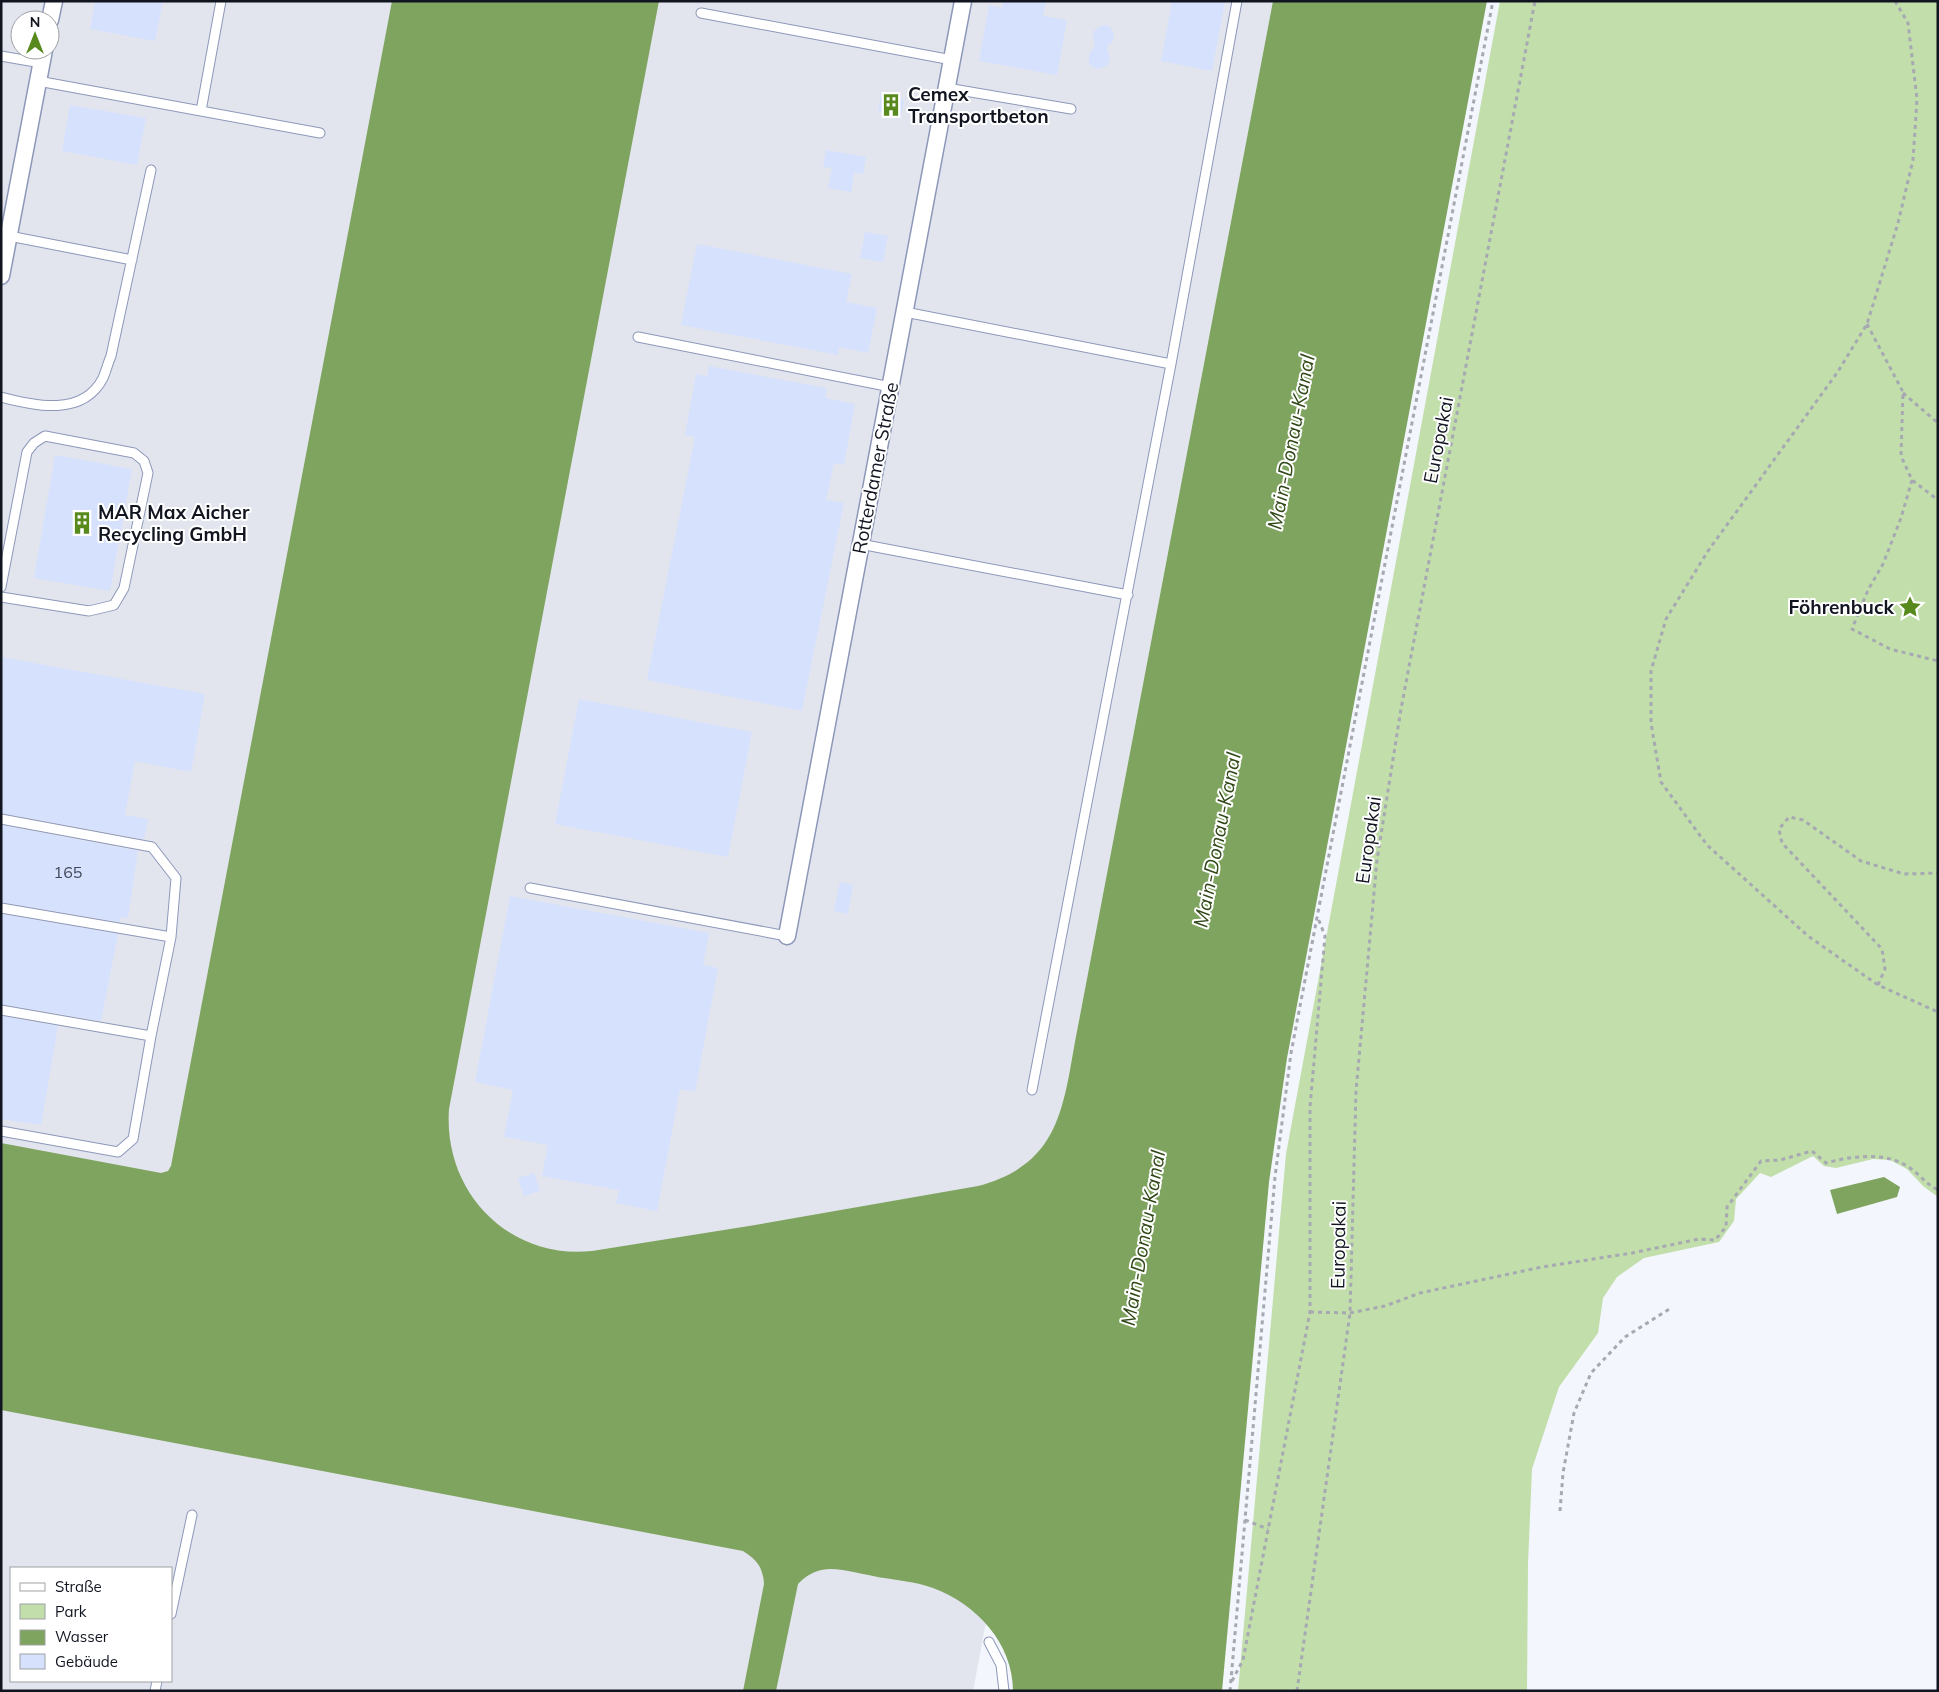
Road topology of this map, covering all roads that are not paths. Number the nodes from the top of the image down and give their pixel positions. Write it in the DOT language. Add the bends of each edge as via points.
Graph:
graph roads {
  1 [pos="222,1"];
  2 [pos="963,1"];
  3 [pos="1237,1"];
  4 [pos="701,13"];
  5 [pos="41,60"];
  6 [pos="952,60"];
  7 [pos="38,81"];
  8 [pos="947,88"];
  9 [pos="1072,109"];
  10 [pos="201,111"];
  11 [pos="320,133"];
  12 [pos="151,170"];
  13 [pos="9,236"];
  14 [pos="132,260"];
  15 [pos="1,276"];
  16 [pos="905,312"];
  17 [pos="638,337"];
  18 [pos="1171,364"];
  19 [pos="891,388"];
  20 [pos="1,397"];
  21 [pos="860,544"];
  22 [pos="1,587"];
  23 [pos="1128,595"];
  24 [pos="1,597"];
  25 [pos="1,819"];
  26 [pos="530,888"];
  27 [pos="1,908"];
  28 [pos="171,936"];
  29 [pos="786,936"];
  30 [pos="1,1010"];
  31 [pos="151,1036"];
  32 [pos="1032,1090"];
  33 [pos="1,1131"];
  34 [pos="192,1515"];
  35 [pos="172,1609"];
  36 [pos="989,1642"];
  37 [pos="1004,1691"];
  1 -- 10 [label="lane"];
  2 -- 6 [label="street, Rotterdamer Straße"];
  3 -- 18 [label="lane"];
  4 -- 6 [label="lane"];
  5 -- 7 [label="street"];
  6 -- 8 [label="street, Rotterdamer Straße"];
  7 -- 10 [label="lane"];
  7 -- 13 [label="street"];
  8 -- 9 [label="lane"];
  8 -- 16 [label="street, Rotterdamer Straße"];
  10 -- 11 [label="lane"];
  12 -- 14 [label="lane"];
  13 -- 14 [label="lane"];
  13 -- 15 [label="street"];
  14 -- 20 [label="lane" via="111,356 102,379 86,397 69,405 47,406"];
  16 -- 18 [label="lane"];
  16 -- 19 [label="street, Rotterdamer Straße"];
  17 -- 19 [label="lane"];
  18 -- 23 [label="lane"];
  19 -- 21 [label="street, Rotterdamer Straße"];
  21 -- 23 [label="lane"];
  21 -- 29 [label="street, Rotterdamer Straße"];
  22 -- 24 [label="lane" via="27,452 34,443 45,436 134,453 144,461 148,473 124,588 114,605 89,611"];
  23 -- 32 [label="lane"];
  25 -- 28 [label="lane" via="152,847 176,878"];
  26 -- 29 [label="lane"];
  27 -- 28 [label="lane"];
  28 -- 31 [label="lane"];
  30 -- 31 [label="lane"];
  31 -- 33 [label="lane" via="133,1140 118,1152"];
  34 -- 35 [label="lane"];
  36 -- 37 [label="lane" via="1001,1665"];
}
